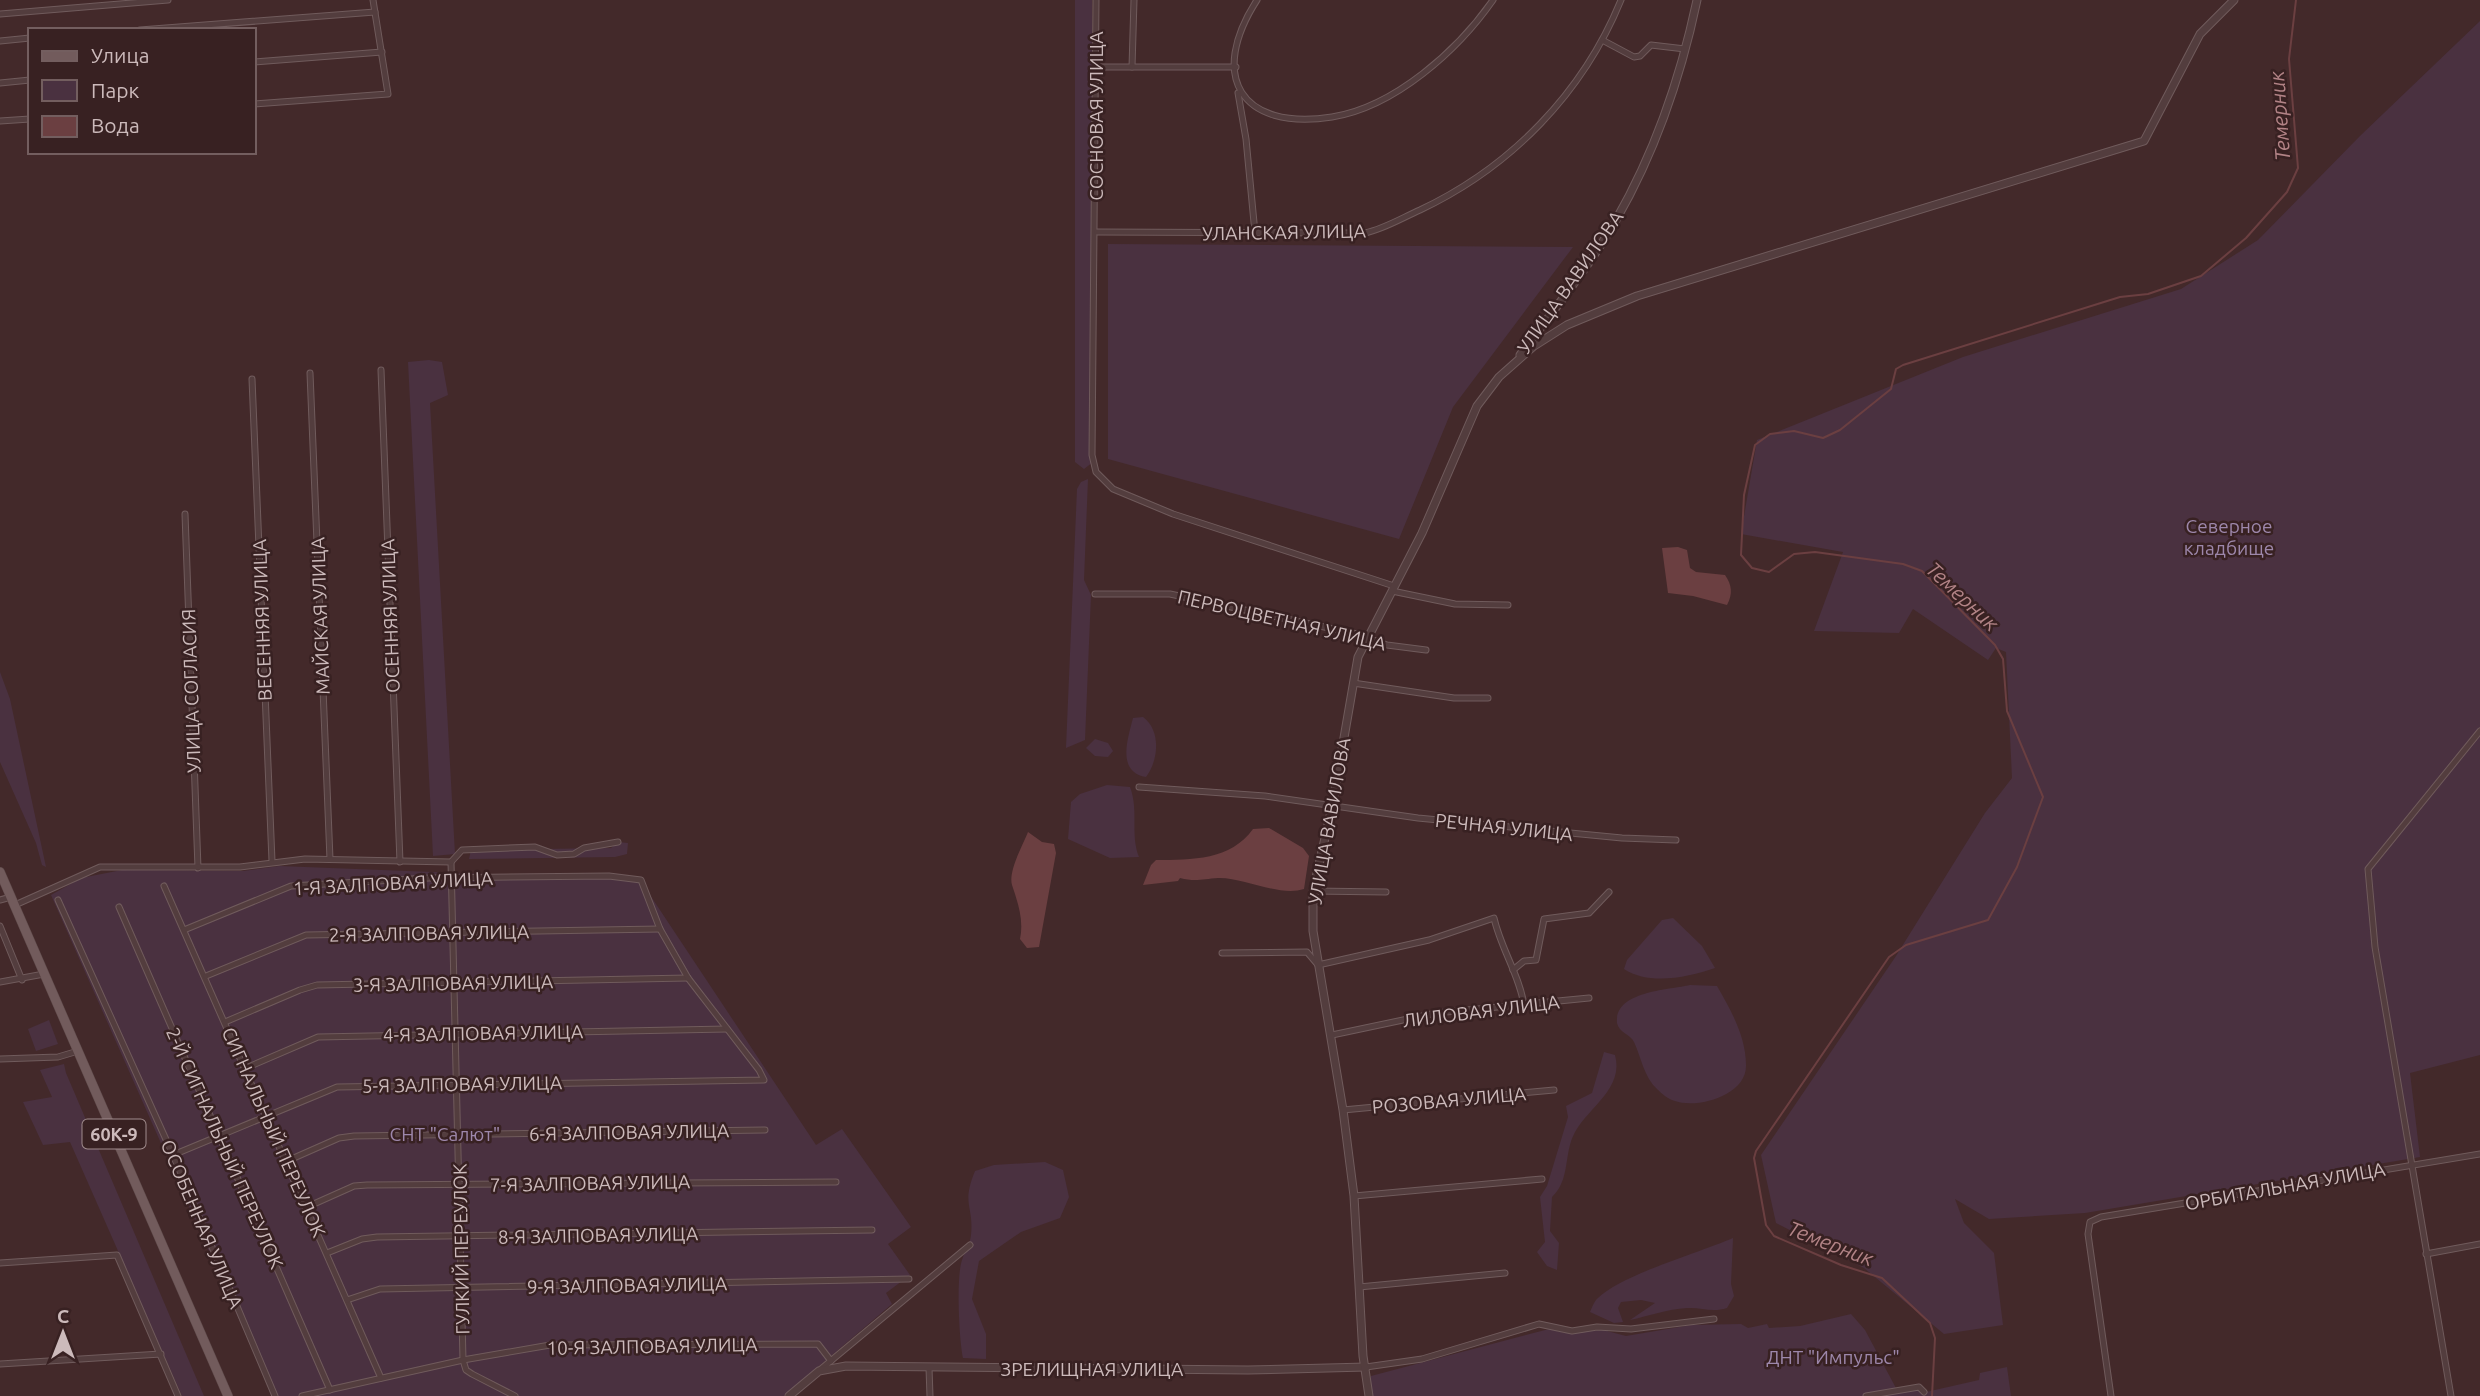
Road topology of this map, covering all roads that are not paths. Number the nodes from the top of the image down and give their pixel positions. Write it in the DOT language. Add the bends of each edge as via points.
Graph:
graph roads {
  1 [pos="159,0"];
  2 [pos="168,0"];
  3 [pos="373,0"];
  4 [pos="1096,0"];
  5 [pos="1134,0"];
  6 [pos="1257,0"];
  7 [pos="1493,0"];
  8 [pos="1621,0"];
  9 [pos="1697,0"];
  10 [pos="2234,0"];
  11 [pos="375,12"];
  12 [pos="0,13"];
  13 [pos="167,28"];
  14 [pos="28,38"];
  15 [pos="0,40"];
  16 [pos="1604,41"];
  17 [pos="1685,49"];
  18 [pos="382,52"];
  19 [pos="256,62"];
  20 [pos="1096,67"];
  21 [pos="1132,67"];
  22 [pos="1236,67"];
  23 [pos="28,80"];
  24 [pos="0,83"];
  25 [pos="1236,83"];
  26 [pos="256,104"];
  27 [pos="28,119"];
  28 [pos="0,121"];
  29 [pos="1097,232"];
  30 [pos="1255,233"];
  31 [pos="1511,366"];
  32 [pos="381,370"];
  33 [pos="310,373"];
  34 [pos="252,379"];
  35 [pos="185,514"];
  36 [pos="1393,589"];
  37 [pos="1096,594"];
  38 [pos="1508,605"];
  39 [pos="1366,639"];
  40 [pos="1426,650"];
  41 [pos="1352,682"];
  42 [pos="1488,698"];
  43 [pos="2480,731"];
  44 [pos="1139,787"];
  45 [pos="1332,807"];
  46 [pos="1676,841"];
  47 [pos="618,842"];
  48 [pos="330,859"];
  49 [pos="272,861"];
  50 [pos="400,862"];
  51 [pos="451,862"];
  52 [pos="198,868"];
  53 [pos="0,872"];
  54 [pos="452,878"];
  55 [pos="164,886"];
  56 [pos="1313,891"];
  57 [pos="1386,892"];
  58 [pos="1609,892"];
  59 [pos="0,900"];
  60 [pos="58,900"];
  61 [pos="13,901"];
  62 [pos="119,907"];
  63 [pos="0,926"];
  64 [pos="660,929"];
  65 [pos="184,930"];
  66 [pos="453,933"];
  67 [pos="1222,953"];
  68 [pos="1318,965"];
  69 [pos="1513,970"];
  70 [pos="44,974"];
  71 [pos="206,976"];
  72 [pos="688,978"];
  73 [pos="22,980"];
  74 [pos="0,982"];
  75 [pos="454,983"];
  76 [pos="1589,998"];
  77 [pos="1524,1005"];
  78 [pos="225,1022"];
  79 [pos="727,1028"];
  80 [pos="456,1034"];
  81 [pos="1332,1035"];
  82 [pos="78,1051"];
  83 [pos="0,1060"];
  84 [pos="246,1069"];
  85 [pos="457,1083"];
  86 [pos="1554,1090"];
  87 [pos="1343,1110"];
  88 [pos="268,1114"];
  89 [pos="765,1130"];
  90 [pos="458,1134"];
  91 [pos="220,1135"];
  92 [pos="2480,1154"];
  93 [pos="173,1155"];
  94 [pos="287,1161"];
  95 [pos="2412,1164"];
  96 [pos="1542,1179"];
  97 [pos="836,1182"];
  98 [pos="459,1185"];
  99 [pos="1354,1196"];
  100 [pos="307,1207"];
  101 [pos="872,1230"];
  102 [pos="461,1236"];
  103 [pos="2480,1244"];
  104 [pos="970,1245"];
  105 [pos="327,1253"];
  106 [pos="2426,1254"];
  107 [pos="0,1263"];
  108 [pos="1505,1273"];
  109 [pos="909,1279"];
  110 [pos="462,1287"];
  111 [pos="1359,1287"];
  112 [pos="347,1300"];
  113 [pos="1714,1319"];
  114 [pos="161,1354"];
  115 [pos="463,1360"];
  116 [pos="831,1361"];
  117 [pos="0,1364"];
  118 [pos="929,1367"];
  119 [pos="1366,1367"];
  120 [pos="819,1371"];
  121 [pos="381,1378"];
  122 [pos="330,1391"];
  123 [pos="1924,1392"];
  124 [pos="178,1396"];
  125 [pos="228,1396"];
  126 [pos="275,1396"];
  127 [pos="302,1396"];
  128 [pos="516,1396"];
  129 [pos="789,1396"];
  130 [pos="930,1396"];
  131 [pos="1369,1396"];
  132 [pos="1866,1396"];
  133 [pos="2111,1396"];
  134 [pos="2451,1396"];
  1 -- 2 [label="street"];
  1 -- 12 [label="street"];
  3 -- 11 [label="street"];
  4 -- 20 [label="street, СОСНОВАЯ УЛИЦА"];
  5 -- 21 [label="street"];
  6 -- 22 [label="street" via="1241,38"];
  7 -- 25 [label="street" via="1458,43 1423,73 1390,94 1343,113 1298,119 1264,113 1250,105"];
  8 -- 16 [label="street, УЛАНСКАЯ УЛИЦА"];
  9 -- 17 [label="street, УЛИЦА ВАВИЛОВА"];
  10 -- 31 [label="street, УЛИЦА ВАВИЛОВА" via="2200,34 2144,141 1637,296 1567,325"];
  11 -- 13 [label="street"];
  11 -- 18 [label="street"];
  14 -- 15 [label="street"];
  16 -- 17 [label="street" via="1634,57 1651,45"];
  16 -- 30 [label="street, УЛАНСКАЯ УЛИЦА" via="1586,71 1531,134 1460,191 1375,231"];
  17 -- 31 [label="street, УЛИЦА ВАВИЛОВА" via="1660,127 1616,220"];
  18 -- 19 [label="street"];
  18 -- 26 [label="street" via="388,94"];
  20 -- 21 [label="street"];
  20 -- 29 [label="street, СОСНОВАЯ УЛИЦА"];
  21 -- 22 [label="street"];
  22 -- 25 [label="street"];
  23 -- 24 [label="street"];
  25 -- 30 [label="street"];
  27 -- 28 [label="street"];
  29 -- 30 [label="street, УЛАНСКАЯ УЛИЦА"];
  29 -- 36 [label="street, СОСНОВАЯ УЛИЦА" via="1092,455 1099,477 1113,489 1173,514"];
  31 -- 36 [label="street, УЛИЦА ВАВИЛОВА" via="1477,406"];
  32 -- 50 [label="street, ОСЕННЯЯ УЛИЦА"];
  33 -- 48 [label="street, МАЙСКАЯ УЛИЦА"];
  34 -- 49 [label="street, ВЕСЕННЯЯ УЛИЦА"];
  35 -- 52 [label="street, УЛИЦА СОГЛАСИЯ"];
  36 -- 38 [label="street" via="1455,604"];
  36 -- 39 [label="street, УЛИЦА ВАВИЛОВА"];
  37 -- 39 [label="street, ПЕРВОЦВЕТНАЯ УЛИЦА" via="1170,594"];
  39 -- 40 [label="street, ПЕРВОЦВЕТНАЯ УЛИЦА"];
  39 -- 41 [label="street, УЛИЦА ВАВИЛОВА"];
  41 -- 42 [label="street" via="1454,698"];
  41 -- 45 [label="street, УЛИЦА ВАВИЛОВА"];
  43 -- 95 [label="street" via="2368,869 2375,947"];
  44 -- 45 [label="street, РЕЧНАЯ УЛИЦА" via="1265,796"];
  45 -- 46 [label="street, РЕЧНАЯ УЛИЦА"];
  45 -- 56 [label="street, УЛИЦА ВАВИЛОВА"];
  47 -- 51 [label="street" via="557,855 535,847 462,850"];
  48 -- 49 [label="street"];
  48 -- 50 [label="street"];
  49 -- 52 [label="street"];
  50 -- 51 [label="street"];
  51 -- 54 [label="street, ГУЛКИЙ ПЕРЕУЛОК"];
  52 -- 61 [label="street" via="100,867"];
  53 -- 61 [label="main road, 60К-9"];
  54 -- 64 [label="street, 1-Я ЗАЛПОВАЯ УЛИЦА" via="609,876 641,880"];
  54 -- 65 [label="street, 1-Я ЗАЛПОВАЯ УЛИЦА" via="292,886"];
  54 -- 66 [label="street, ГУЛКИЙ ПЕРЕУЛОК"];
  55 -- 65 [label="street, СИГНАЛЬНЫЙ ПЕРЕУЛОК"];
  56 -- 57 [label="street"];
  56 -- 68 [label="street, УЛИЦА ВАВИЛОВА" via="1312,931"];
  58 -- 69 [label="street" via="1590,913 1544,919 1536,960 1524,961"];
  59 -- 61 [label="street"];
  60 -- 93 [label="street, ОСОБЕННАЯ УЛИЦА"];
  61 -- 70 [label="main road, 60К-9"];
  62 -- 91 [label="street, 2-Й СИГНАЛЬНЫЙ ПЕРЕУЛОК"];
  63 -- 73 [label="street"];
  64 -- 66 [label="street, 2-Я ЗАЛПОВАЯ УЛИЦА"];
  64 -- 72 [label="street"];
  65 -- 71 [label="street, СИГНАЛЬНЫЙ ПЕРЕУЛОК"];
  66 -- 71 [label="street, 2-Я ЗАЛПОВАЯ УЛИЦА" via="306,935"];
  66 -- 75 [label="street, ГУЛКИЙ ПЕРЕУЛОК"];
  67 -- 68 [label="street" via="1307,952"];
  68 -- 69 [label="street" via="1429,940 1494,918"];
  68 -- 81 [label="street, УЛИЦА ВАВИЛОВА"];
  69 -- 77 [label="street"];
  70 -- 73 [label="street"];
  70 -- 82 [label="main road, 60К-9"];
  71 -- 78 [label="street, СИГНАЛЬНЫЙ ПЕРЕУЛОК"];
  72 -- 75 [label="street, 3-Я ЗАЛПОВАЯ УЛИЦА"];
  72 -- 79 [label="street"];
  73 -- 74 [label="street"];
  75 -- 78 [label="street, 3-Я ЗАЛПОВАЯ УЛИЦА" via="317,985"];
  75 -- 80 [label="street, ГУЛКИЙ ПЕРЕУЛОК"];
  76 -- 77 [label="street, ЛИЛОВАЯ УЛИЦА"];
  77 -- 81 [label="street, ЛИЛОВАЯ УЛИЦА" via="1436,1013"];
  78 -- 84 [label="street, СИГНАЛЬНЫЙ ПЕРЕУЛОК"];
  79 -- 80 [label="street, 4-Я ЗАЛПОВАЯ УЛИЦА"];
  79 -- 85 [label="street, 5-Я ЗАЛПОВАЯ УЛИЦА" via="764,1080"];
  80 -- 84 [label="street, 4-Я ЗАЛПОВАЯ УЛИЦА" via="318,1037"];
  80 -- 85 [label="street, ГУЛКИЙ ПЕРЕУЛОК"];
  81 -- 87 [label="street, УЛИЦА ВАВИЛОВА"];
  82 -- 83 [label="street" via="58,1057"];
  82 -- 125 [label="main road, 60К-9"];
  84 -- 88 [label="street, СИГНАЛЬНЫЙ ПЕРЕУЛОК"];
  85 -- 88 [label="street, 5-Я ЗАЛПОВАЯ УЛИЦА" via="337,1087"];
  85 -- 90 [label="street, ГУЛКИЙ ПЕРЕУЛОК"];
  86 -- 87 [label="street, РОЗОВАЯ УЛИЦА"];
  87 -- 99 [label="street, УЛИЦА ВАВИЛОВА"];
  88 -- 91 [label="street, 5-Я ЗАЛПОВАЯ УЛИЦА"];
  88 -- 94 [label="street, СИГНАЛЬНЫЙ ПЕРЕУЛОК"];
  89 -- 90 [label="street, 6-Я ЗАЛПОВАЯ УЛИЦА"];
  90 -- 94 [label="street, 6-Я ЗАЛПОВАЯ УЛИЦА" via="339,1138"];
  90 -- 98 [label="street, ГУЛКИЙ ПЕРЕУЛОК"];
  91 -- 93 [label="street, 5-Я ЗАЛПОВАЯ УЛИЦА"];
  91 -- 122 [label="street, 2-Й СИГНАЛЬНЫЙ ПЕРЕУЛОК"];
  92 -- 95 [label="street, ОРБИТАЛЬНАЯ УЛИЦА"];
  93 -- 126 [label="street, ОСОБЕННАЯ УЛИЦА"];
  94 -- 100 [label="street, СИГНАЛЬНЫЙ ПЕРЕУЛОК"];
  95 -- 106 [label="street"];
  95 -- 133 [label="street, ОРБИТАЛЬНАЯ УЛИЦА" via="2090,1222"];
  96 -- 99 [label="street"];
  97 -- 98 [label="street, 7-Я ЗАЛПОВАЯ УЛИЦА"];
  98 -- 100 [label="street, 7-Я ЗАЛПОВАЯ УЛИЦА" via="354,1186"];
  98 -- 102 [label="street, ГУЛКИЙ ПЕРЕУЛОК"];
  99 -- 111 [label="street, УЛИЦА ВАВИЛОВА"];
  100 -- 105 [label="street, СИГНАЛЬНЫЙ ПЕРЕУЛОК"];
  101 -- 102 [label="street, 8-Я ЗАЛПОВАЯ УЛИЦА"];
  102 -- 105 [label="street, 8-Я ЗАЛПОВАЯ УЛИЦА" via="377,1237"];
  102 -- 110 [label="street, ГУЛКИЙ ПЕРЕУЛОК"];
  103 -- 106 [label="street"];
  104 -- 116 [label="street"];
  105 -- 112 [label="street, СИГНАЛЬНЫЙ ПЕРЕУЛОК"];
  106 -- 134 [label="street"];
  107 -- 114 [label="street" via="117,1255"];
  108 -- 111 [label="street"];
  109 -- 110 [label="street, 9-Я ЗАЛПОВАЯ УЛИЦА"];
  110 -- 112 [label="street, 9-Я ЗАЛПОВАЯ УЛИЦА" via="371,1289"];
  110 -- 115 [label="street, ГУЛКИЙ ПЕРЕУЛОК"];
  111 -- 119 [label="street, УЛИЦА ВАВИЛОВА"];
  112 -- 121 [label="street, СИГНАЛЬНЫЙ ПЕРЕУЛОК"];
  113 -- 119 [label="street" via="1572,1331 1539,1324 1422,1359"];
  114 -- 117 [label="street"];
  114 -- 124 [label="street"];
  115 -- 116 [label="street, 10-Я ЗАЛПОВАЯ УЛИЦА" via="550,1345 818,1344"];
  115 -- 121 [label="street, 10-Я ЗАЛПОВАЯ УЛИЦА"];
  115 -- 128 [label="street, ГУЛКИЙ ПЕРЕУЛОК" via="466,1370"];
  116 -- 120 [label="street"];
  118 -- 119 [label="street, ЗРЕЛИЩНАЯ УЛИЦА"];
  118 -- 120 [label="street, ЗРЕЛИЩНАЯ УЛИЦА" via="846,1366"];
  118 -- 130 [label="street"];
  119 -- 131 [label="street, УЛИЦА ВАВИЛОВА"];
  120 -- 129 [label="street"];
  121 -- 122 [label="street, 10-Я ЗАЛПОВАЯ УЛИЦА"];
  122 -- 127 [label="street, 10-Я ЗАЛПОВАЯ УЛИЦА"];
  123 -- 132 [label="street" via="1910,1386"];
}
